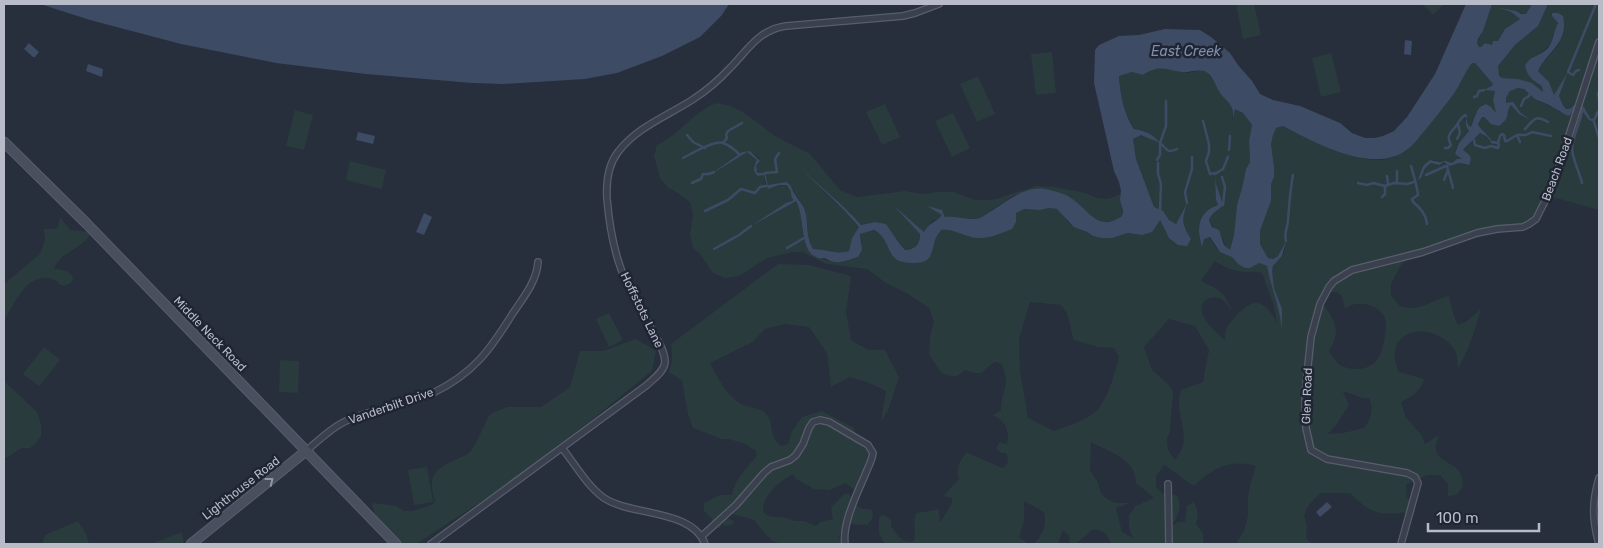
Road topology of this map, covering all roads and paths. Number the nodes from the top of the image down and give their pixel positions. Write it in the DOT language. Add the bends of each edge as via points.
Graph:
graph roads {
  1 [pos="939,4"];
  2 [pos="1599,42"];
  3 [pos="4,142"];
  4 [pos="538,262"];
  5 [pos="1374,265"];
  6 [pos="562,448"];
  7 [pos="306,451"];
  8 [pos="1599,478"];
  9 [pos="1168,484"];
  10 [pos="702,536"];
  11 [pos="191,544"];
  12 [pos="396,544"];
  13 [pos="431,544"];
  14 [pos="705,544"];
  15 [pos="845,544"];
  16 [pos="1169,544"];
  17 [pos="1401,544"];
  18 [pos="1599,544"];
  1 -- 6 [label="street, Hoffstots Lane" via="903,16 769,30 704,92 639,132 618,153 607,180 612,238 621,270 658,342 665,364 647,385"];
  2 -- 5 [label="street, Beach Road" via="1553,184 1536,219 1515,228 1477,233"];
  3 -- 7 [label="street, Middle Neck Road"];
  4 -- 7 [label="street, Vanderbilt Drive" via="532,283 496,341 472,368 432,394 342,423"];
  5 -- 17 [label="street, Glen Road" via="1345,273 1329,287 1320,304 1311,337 1305,394 1306,428 1311,450 1327,459 1407,473 1416,478 1418,483"];
  6 -- 10 [label="street" via="604,498 678,520"];
  6 -- 13 [label="street, Hoffstots Lane"];
  11 -- 7 [label="street, Lighthouse Road, one-way"];
  7 -- 12 [label="street, Middle Neck Road"];
  8 -- 18 [label="street" via="1593,520"];
  9 -- 16 [label="street"];
  10 -- 14 [label="street"];
  10 -- 15 [label="street" via="764,473 796,455 813,422 820,420 829,422 873,452 849,515"];
}
